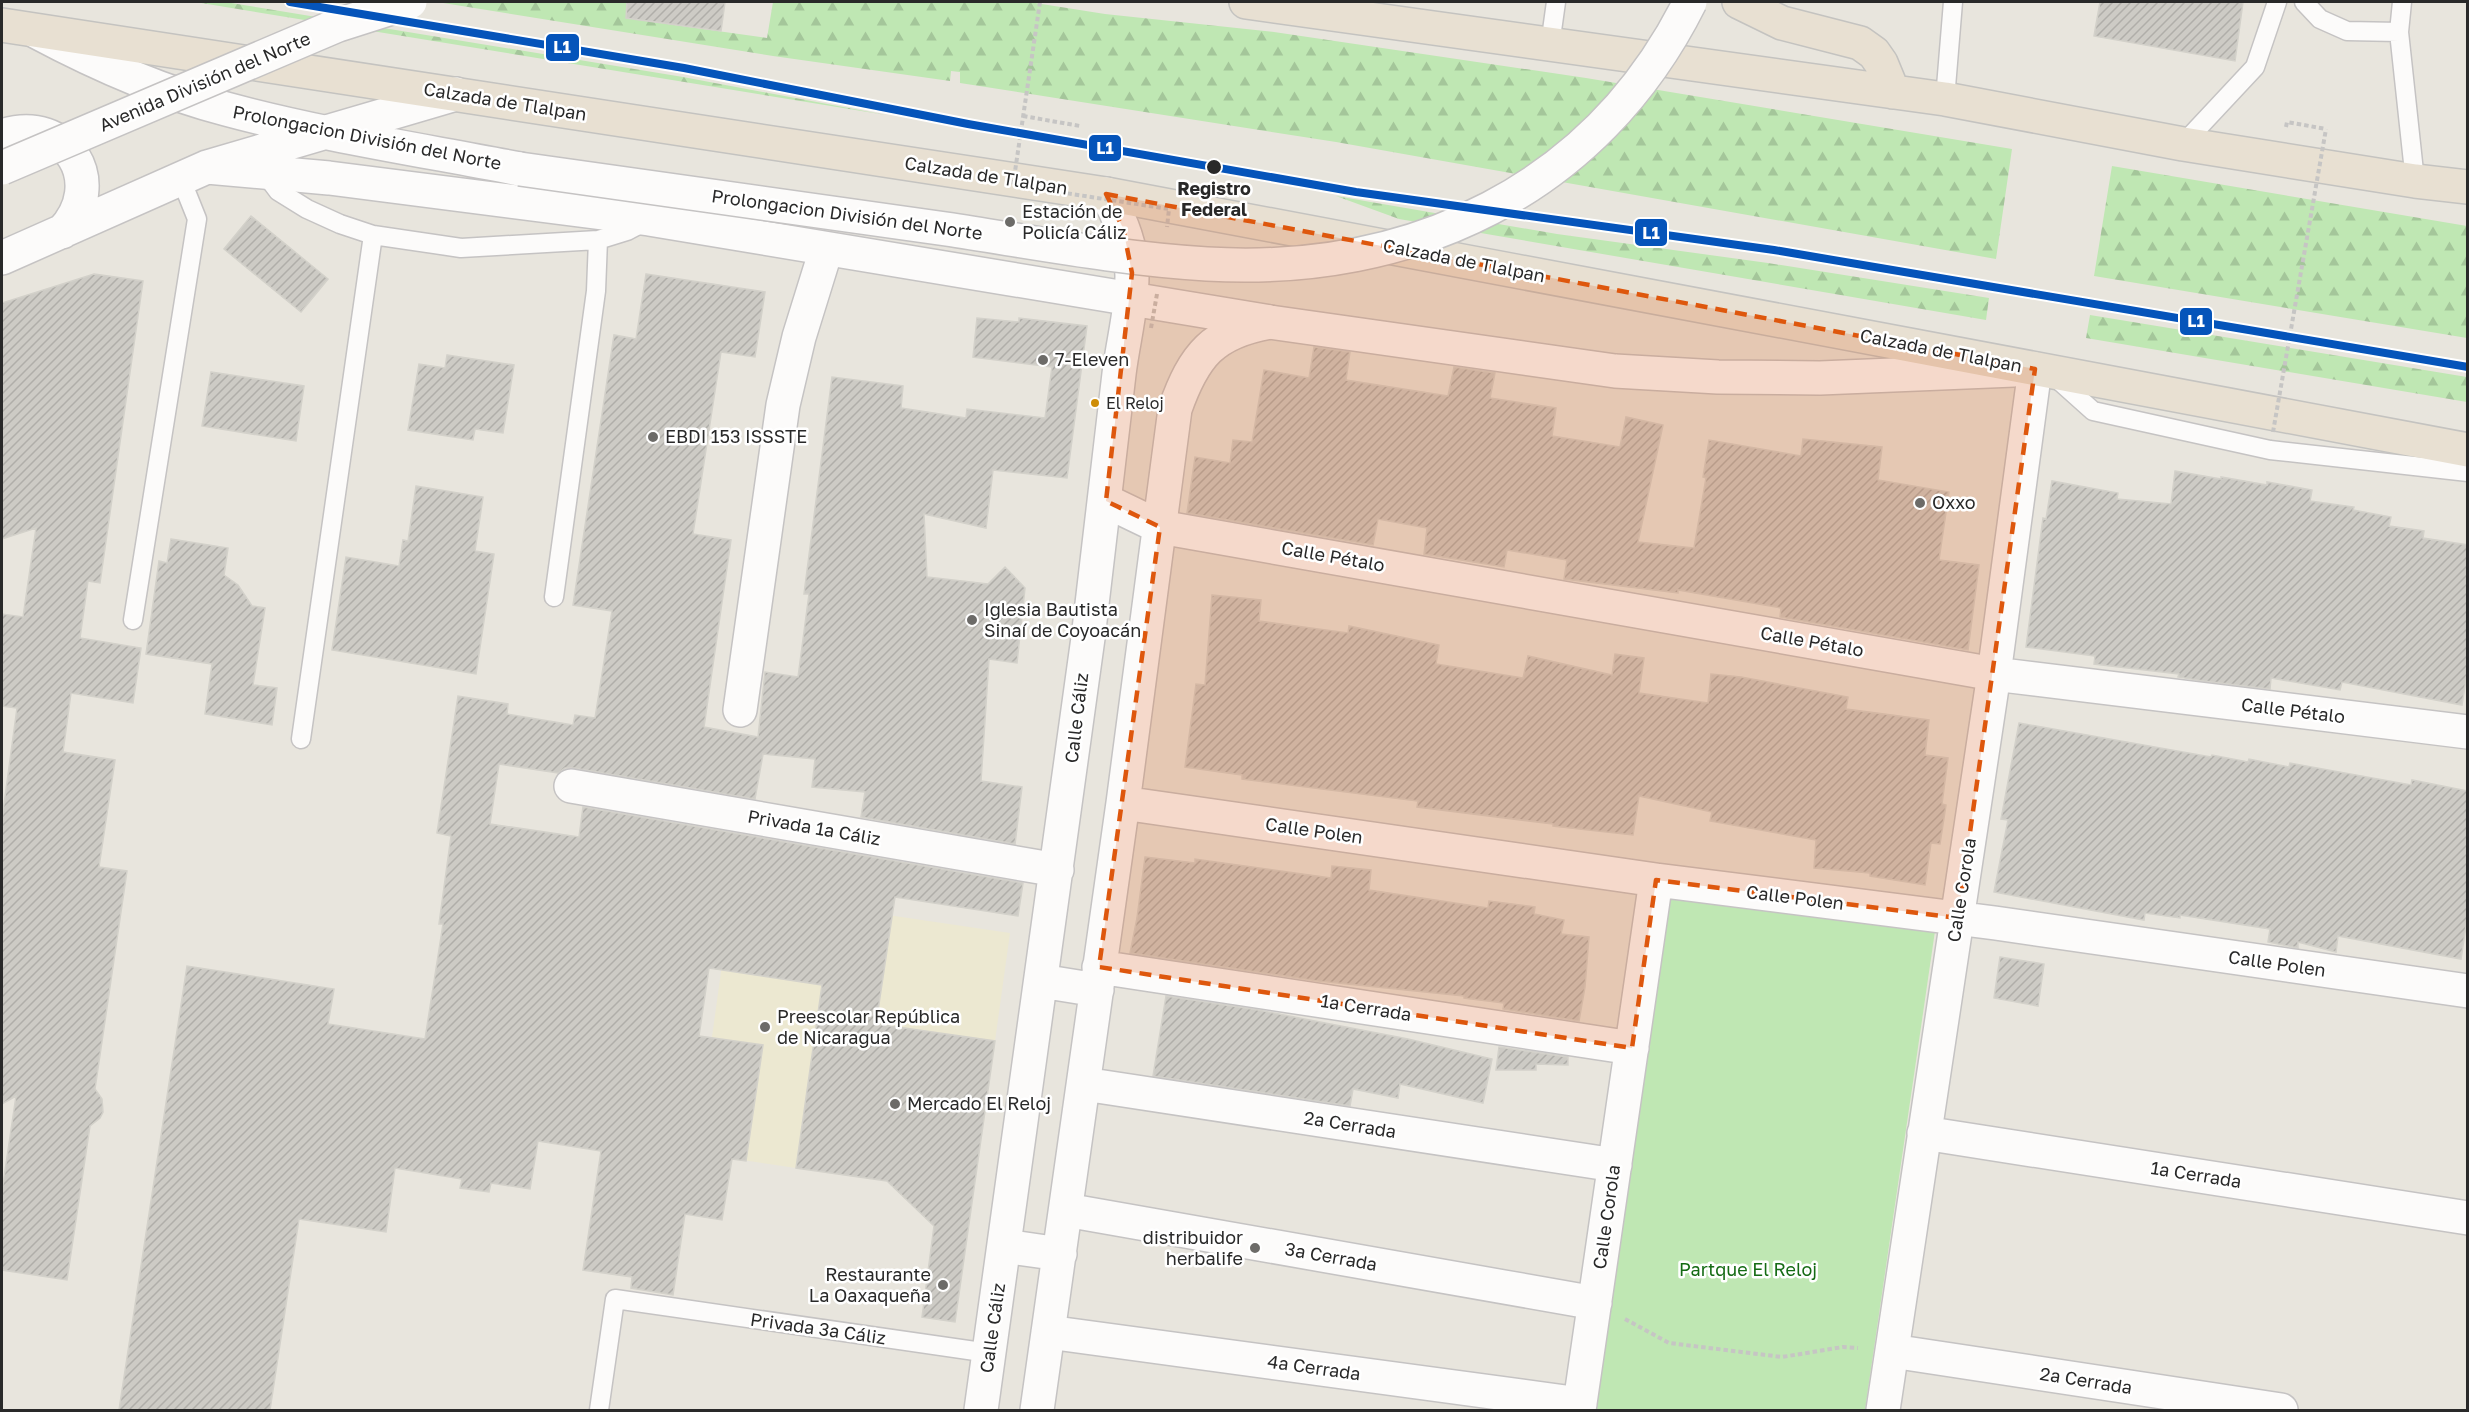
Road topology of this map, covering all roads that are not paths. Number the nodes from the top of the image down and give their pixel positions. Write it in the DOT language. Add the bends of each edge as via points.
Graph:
graph roads {
  1 [pos="410,2"];
  2 [pos="1246,2"];
  3 [pos="1556,2"];
  4 [pos="1690,2"];
  5 [pos="1739,2"];
  6 [pos="1953,2"];
  7 [pos="2277,2"];
  8 [pos="2304,2"];
  9 [pos="2402,2"];
  10 [pos="1775,12"];
  11 [pos="17,27"];
  12 [pos="2399,32"];
  13 [pos="1550,45"];
  14 [pos="1893,92"];
  15 [pos="456,94"];
  16 [pos="1945,99"];
  17 [pos="329,132"];
  18 [pos="2,136"];
  19 [pos="2183,144"];
  20 [pos="2,168"];
  21 [pos="263,171"];
  22 [pos="194,173"];
  23 [pos="2415,181"];
  24 [pos="2467,187"];
  25 [pos="1106,194"];
  26 [pos="649,219"];
  27 [pos="62,232"];
  28 [pos="373,235"];
  29 [pos="598,240"];
  30 [pos="826,250"];
  31 [pos="2,258"];
  32 [pos="1144,292"];
  33 [pos="1270,322"];
  34 [pos="2042,370"];
  35 [pos="2468,450"];
  36 [pos="2468,472"];
  37 [pos="1106,501"];
  38 [pos="1160,527"];
  39 [pos="554,597"];
  40 [pos="133,620"];
  41 [pos="1994,674"];
  42 [pos="740,710"];
  43 [pos="2468,732"];
  44 [pos="301,739"];
  45 [pos="571,786"];
  46 [pos="1123,803"];
  47 [pos="1057,870"];
  48 [pos="1656,880"];
  49 [pos="1958,918"];
  50 [pos="1098,978"];
  51 [pos="1041,981"];
  52 [pos="2468,991"];
  53 [pos="1632,1048"];
  54 [pos="1084,1084"];
  55 [pos="1924,1133"];
  56 [pos="1615,1165"];
  57 [pos="1066,1210"];
  58 [pos="2468,1218"];
  59 [pos="1004,1246"];
  60 [pos="1060,1254"];
  61 [pos="1595,1303"];
  62 [pos="1048,1332"];
  63 [pos="1892,1351"];
  64 [pos="989,1353"];
  65 [pos="1580,1407"];
  66 [pos="599,1410"];
  67 [pos="981,1410"];
  68 [pos="1037,1410"];
  69 [pos="1883,1410"];
  70 [pos="2281,1410"];
  1 -- 20 [label="street, Avenida División del Norte, bridge" via="338,25"];
  2 -- 13 [label="highway"];
  3 -- 13 [label="lane"];
  4 -- 17 [label="street, Prolongacion División del Norte, bridge" via="1655,61 1601,127 1539,179 1506,200 1436,234 1393,246 1338,257 1259,265 1176,261 520,169"];
  5 -- 10 [label="highway"];
  6 -- 16 [label="lane"];
  7 -- 19 [label="lane" via="2255,67"];
  8 -- 12 [label="lane" via="2320,19 2347,31"];
  9 -- 12 [label="lane"];
  10 -- 14 [label="highway" via="1860,43 1874,52"];
  11 -- 15 [label="highway, Calzada de Tlalpan"];
  11 -- 17 [label="street, Prolongacion División del Norte" via="173,93 224,109"];
  12 -- 23 [label="lane"];
  13 -- 14 [label="highway"];
  14 -- 16 [label="highway"];
  15 -- 17 [label="street"];
  15 -- 25 [label="highway, Calzada de Tlalpan"];
  16 -- 19 [label="highway"];
  17 -- 22 [label="street"];
  18 -- 27 [label="street" via="24,131 45,134 58,140 76,161 83,192 72,221"];
  19 -- 23 [label="highway"];
  21 -- 22 [label="street, Calzada de Tlalpan"];
  21 -- 26 [label="street, Calzada de Tlalpan"];
  21 -- 28 [label="lane" via="278,191 307,209"];
  22 -- 27 [label="street"];
  22 -- 40 [label="lane" via="197,219"];
  23 -- 24 [label="highway"];
  25 -- 32 [label="street, Calle Cáliz" via="1123,228 1132,273"];
  25 -- 34 [label="highway, Calzada de Tlalpan"];
  26 -- 29 [label="lane"];
  26 -- 30 [label="street, Calzada de Tlalpan"];
  27 -- 31 [label="street"];
  28 -- 29 [label="lane" via="461,248"];
  28 -- 44 [label="lane"];
  29 -- 39 [label="lane" via="596,291"];
  30 -- 32 [label="street, Calzada de Tlalpan"];
  30 -- 42 [label="street" via="783,405"];
  32 -- 33 [label="street, Calzada de Tlalpan"];
  32 -- 37 [label="street, Calle Cáliz" via="1119,369"];
  33 -- 34 [label="street, Calzada de Tlalpan" via="1615,371 1695,376 1820,378"];
  33 -- 38 [label="street" via="1229,333 1205,352 1185,381 1175,409"];
  34 -- 35 [label="highway, Calzada de Tlalpan"];
  34 -- 36 [label="lane" via="2093,411 2270,450"];
  34 -- 41 [label="street, Calle Corola"];
  37 -- 38 [label="street, Calle Pétalo"];
  37 -- 47 [label="street, Calle Cáliz"];
  38 -- 41 [label="street, Calle Pétalo"];
  38 -- 46 [label="street"];
  41 -- 43 [label="street, Calle Pétalo"];
  41 -- 49 [label="street, Calle Corola"];
  45 -- 47 [label="street, Privada 1ª Cáliz"];
  46 -- 48 [label="street, Calle Polen"];
  46 -- 50 [label="street"];
  47 -- 51 [label="street, Calle Cáliz"];
  48 -- 49 [label="street, Calle Polen"];
  48 -- 53 [label="street, Calle Corola"];
  49 -- 52 [label="street, Calle Polen"];
  49 -- 55 [label="street, Calle Corola"];
  50 -- 51 [label="street, 1ª Cerrada"];
  50 -- 53 [label="street, 1ª Cerrada"];
  50 -- 54 [label="street"];
  51 -- 59 [label="street, Calle Cáliz"];
  53 -- 56 [label="street, Calle Corola"];
  54 -- 56 [label="street, 2ª Cerrada"];
  54 -- 57 [label="street"];
  55 -- 58 [label="street, 1ª Cerrada"];
  55 -- 63 [label="street, Calle Corola"];
  56 -- 61 [label="street, Calle Corola"];
  57 -- 60 [label="street"];
  57 -- 61 [label="street, 3ª Cerrada"];
  59 -- 60 [label="street"];
  59 -- 64 [label="street, Calle Cáliz"];
  60 -- 62 [label="street"];
  61 -- 65 [label="street, Calle Corola"];
  62 -- 65 [label="street, 4ª Cerrada"];
  62 -- 68 [label="street"];
  63 -- 69 [label="street, Calle Corola"];
  63 -- 70 [label="street, 2ª Cerrada"];
  64 -- 66 [label="lane, Privada 3ª Cáliz" via="615,1299"];
  64 -- 67 [label="street, Calle Cáliz"];
}
